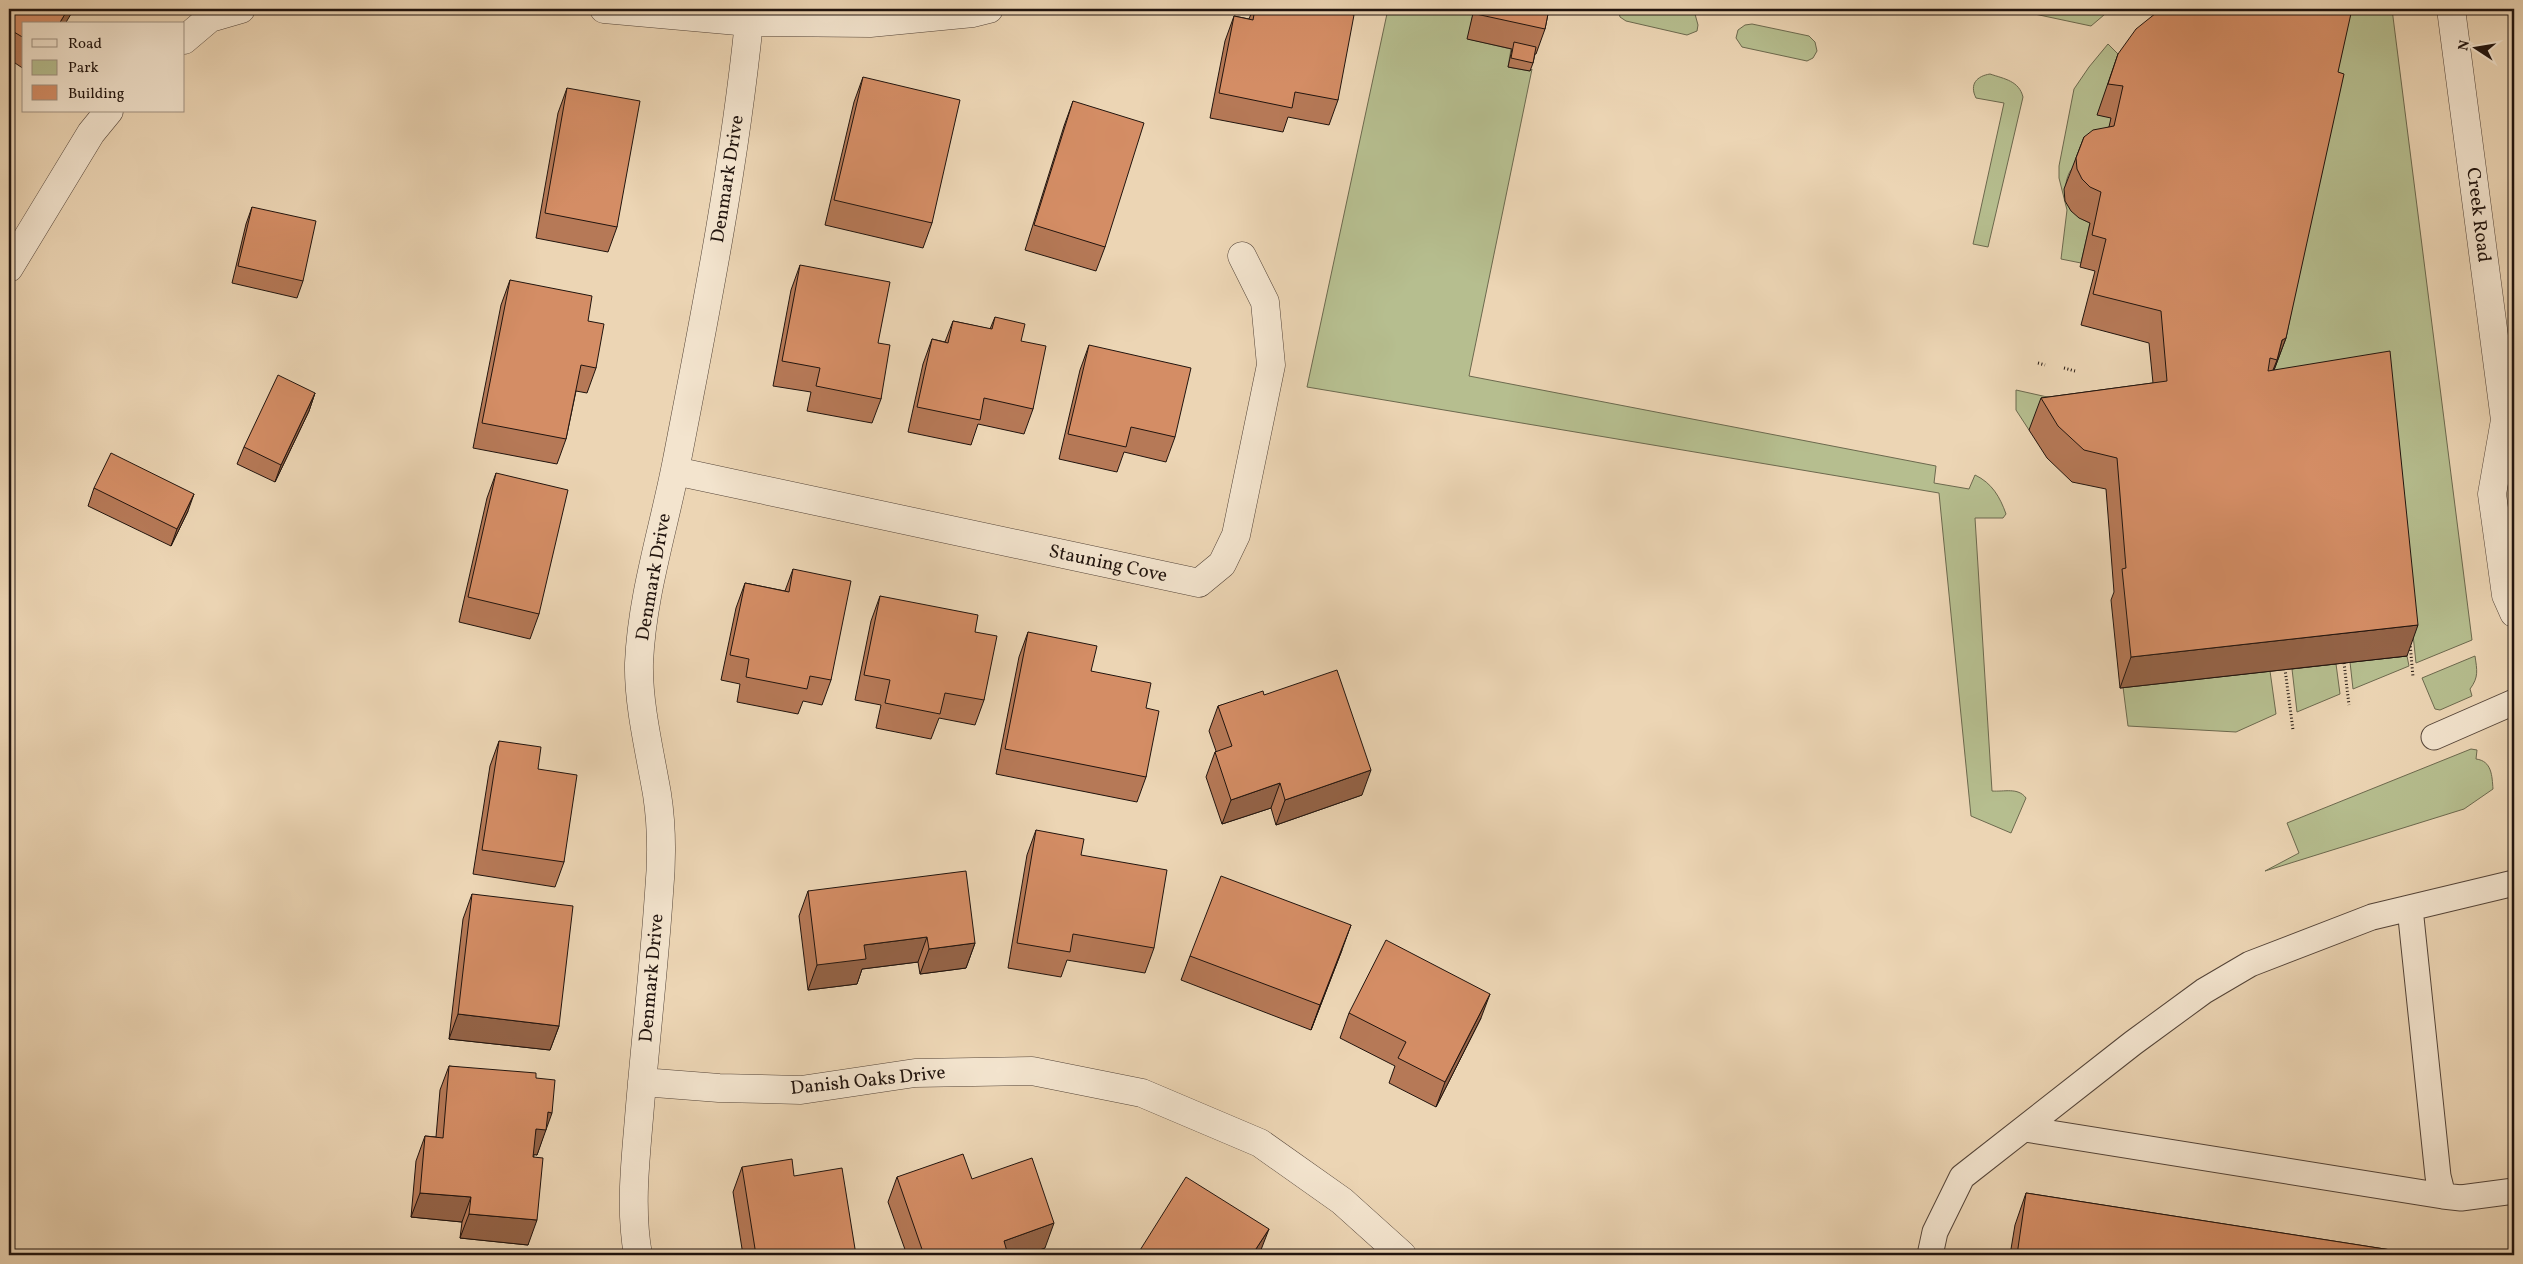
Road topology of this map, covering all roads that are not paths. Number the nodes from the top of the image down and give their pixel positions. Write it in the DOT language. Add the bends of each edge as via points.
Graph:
graph roads {
  1 [pos="241,9"];
  2 [pos="604,9"];
  3 [pos="989,9"];
  4 [pos="2451,9"];
  5 [pos="208,13"];
  6 [pos="749,22"];
  7 [pos="185,39"];
  8 [pos="108,112"];
  9 [pos="1242,256"];
  10 [pos="9,268"];
  11 [pos="2510,430"];
  12 [pos="675,471"];
  13 [pos="2514,613"];
  14 [pos="2514,702"];
  15 [pos="2434,737"];
  16 [pos="2514,882"];
  17 [pos="2410,908"];
  18 [pos="642,1082"];
  19 [pos="2025,1129"];
  20 [pos="2514,1190"];
  21 [pos="2443,1196"];
  22 [pos="638,1255"];
  23 [pos="1402,1255"];
  24 [pos="1930,1255"];
  1 -- 5 [label="street"];
  2 -- 6 [label="street"];
  3 -- 6 [label="street" via="870,23"];
  4 -- 11 [label="street, Creek Road"];
  5 -- 7 [label="street"];
  6 -- 12 [label="street, Denmark Drive" via="722,227"];
  8 -- 10 [label="street" via="91,133"];
  9 -- 12 [label="street, Stauning Cove" via="1265,302 1270,365 1236,535 1222,564 1198,583"];
  11 -- 13 [label="street, Creek Road" via="2492,494 2506,595"];
  12 -- 18 [label="street, Denmark Drive" via="647,591 639,665 662,839"];
  14 -- 15 [label="lane"];
  16 -- 17 [label="lane"];
  17 -- 19 [label="lane" via="2372,917 2250,964 2204,992 2133,1043"];
  17 -- 21 [label="lane" via="2438,1176"];
  18 -- 22 [label="street, Denmark Drive" via="634,1174 634,1229"];
  18 -- 23 [label="street, Danish Oaks Drive" via="801,1090 915,1074 1032,1071 1142,1093 1260,1143 1342,1201"];
  19 -- 21 [label="lane"];
  19 -- 24 [label="lane" via="1962,1177 1935,1232"];
  20 -- 21 [label="lane" via="2461,1198"];
}
